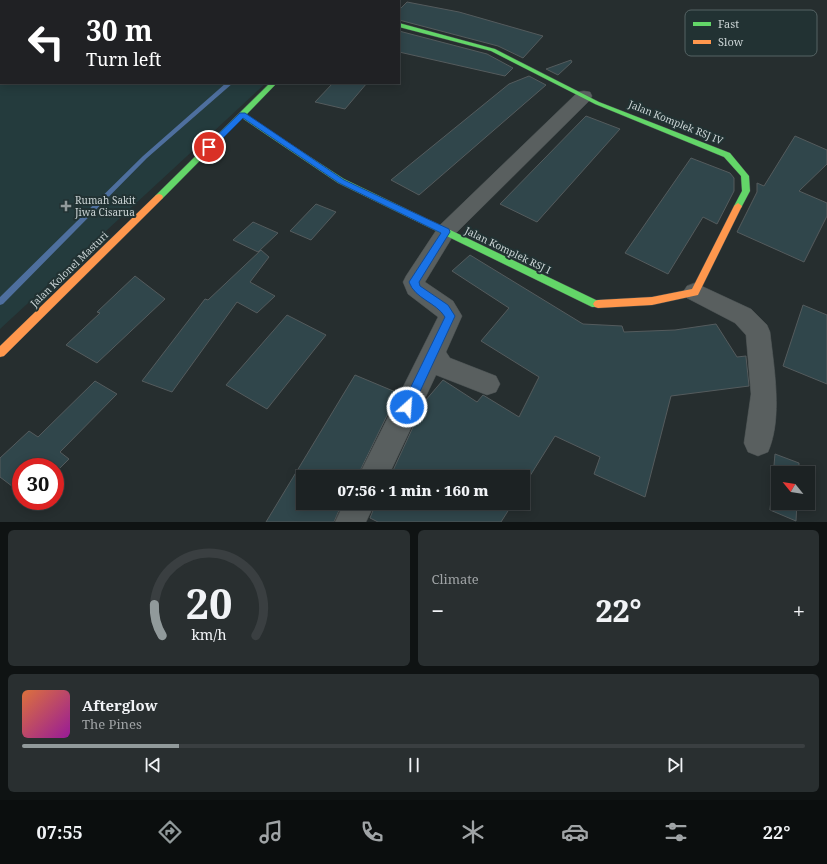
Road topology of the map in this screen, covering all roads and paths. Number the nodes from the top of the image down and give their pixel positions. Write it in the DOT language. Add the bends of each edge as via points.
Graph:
graph roads {
  1 [pos="400,25"];
  2 [pos="273,84"];
  3 [pos="584,96"];
  4 [pos="242,115"];
  5 [pos="446,232"];
  6 [pos="695,292"];
  7 [pos="0,352"];
  8 [pos="434,352"];
  9 [pos="487,384"];
  10 [pos="758,443"];
  11 [pos="375,470"];
  12 [pos="356,510"];
  13 [pos="350,522"];
  1 -- 3 [label="street, Jalan Komplek RSJ IV" via="484,47"];
  2 -- 4 [label="street, Jalan Kolonel Masturi"];
  3 -- 5 [label="street"];
  3 -- 6 [label="street, Jalan Komplek RSJ IV" via="727,156 745,176 746,191"];
  4 -- 5 [label="street, Jalan Komplek RSJ I" via="341,182"];
  4 -- 7 [label="street, Jalan Kolonel Masturi"];
  5 -- 6 [label="street, Jalan Komplek RSJ I" via="595,304 652,302"];
  5 -- 8 [label="street" via="414,282 416,288 444,308 450,316"];
  6 -- 10 [label="street" via="743,316 758,332 764,394"];
  8 -- 9 [label="street" via="441,366"];
  8 -- 11 [label="street"];
  12 -- 13 [label="street"];
}
